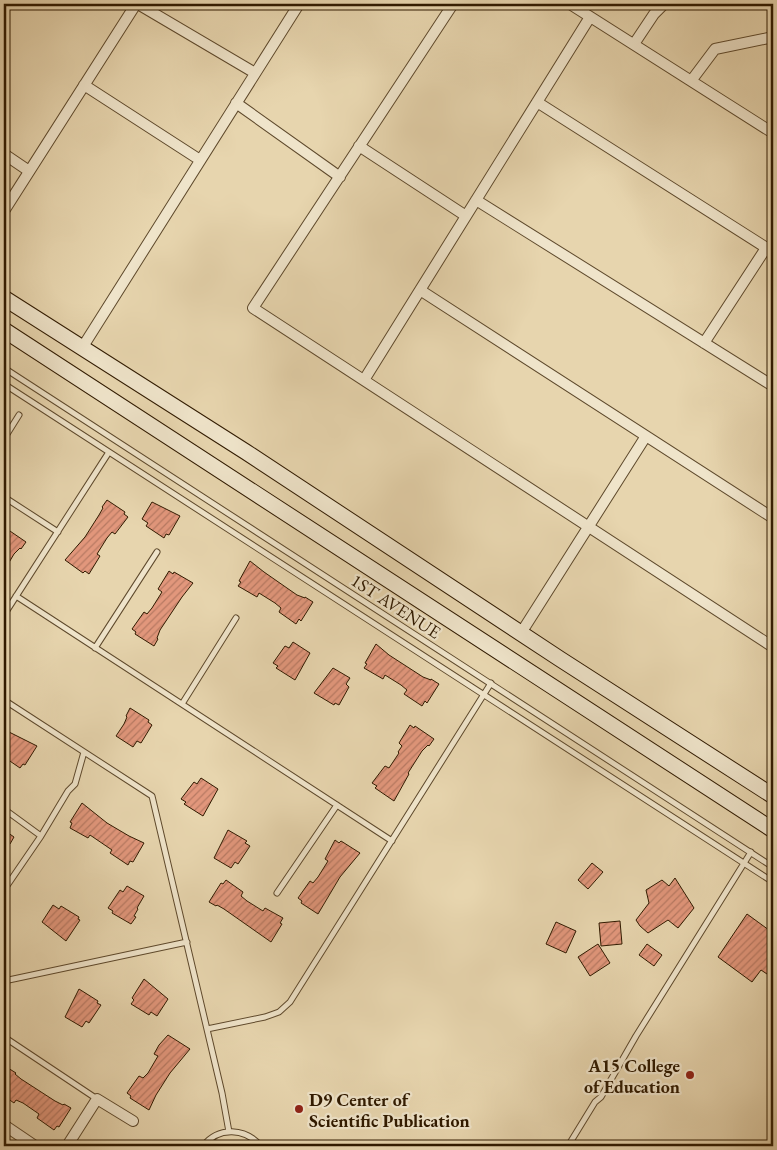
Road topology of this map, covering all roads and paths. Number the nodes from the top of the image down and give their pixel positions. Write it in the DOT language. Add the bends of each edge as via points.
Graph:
graph roads {
  1 [pos="137,4"];
  2 [pos="299,4"];
  3 [pos="453,4"];
  4 [pos="570,4"];
  5 [pos="664,4"];
  6 [pos="590,17"];
  7 [pos="773,37"];
  8 [pos="634,44"];
  9 [pos="255,73"];
  10 [pos="691,81"];
  11 [pos="84,85"];
  12 [pos="537,102"];
  13 [pos="236,103"];
  14 [pos="773,133"];
  15 [pos="359,146"];
  16 [pos="4,154"];
  17 [pos="200,160"];
  18 [pos="29,171"];
  19 [pos="340,176"];
  20 [pos="476,200"];
  21 [pos="4,211"];
  22 [pos="466,216"];
  23 [pos="770,250"];
  24 [pos="420,290"];
  25 [pos="4,298"];
  26 [pos="4,330"];
  27 [pos="704,343"];
  28 [pos="82,348"];
  29 [pos="4,368"];
  30 [pos="364,380"];
  31 [pos="4,384"];
  32 [pos="773,386"];
  33 [pos="19,415"];
  34 [pos="646,436"];
  35 [pos="4,439"];
  36 [pos="109,452"];
  37 [pos="5,499"];
  38 [pos="773,518"];
  39 [pos="588,526"];
  40 [pos="58,532"];
  41 [pos="157,552"];
  42 [pos="16,596"];
  43 [pos="4,616"];
  44 [pos="236,618"];
  45 [pos="521,633"];
  46 [pos="773,647"];
  47 [pos="95,648"];
  48 [pos="491,684"];
  49 [pos="484,695"];
  50 [pos="4,700"];
  51 [pos="182,704"];
  52 [pos="84,752"];
  53 [pos="773,796"];
  54 [pos="336,805"];
  55 [pos="4,809"];
  56 [pos="773,830"];
  57 [pos="41,836"];
  58 [pos="392,841"];
  59 [pos="751,852"];
  60 [pos="744,864"];
  61 [pos="773,867"];
  62 [pos="773,882"];
  63 [pos="4,890"];
  64 [pos="277,893"];
  65 [pos="187,942"];
  66 [pos="4,981"];
  67 [pos="207,1029"];
  68 [pos="4,1038"];
  69 [pos="97,1100"];
  70 [pos="132,1121"];
  71 [pos="4,1125"];
  72 [pos="229,1132"];
  73 [pos="35,1146"];
  74 [pos="67,1146"];
  75 [pos="203,1146"];
  76 [pos="261,1146"];
  77 [pos="568,1146"];
  1 -- 9 [label="street"];
  1 -- 11 [label="street"];
  2 -- 9 [label="street"];
  3 -- 15 [label="street"];
  4 -- 6 [label="street"];
  5 -- 8 [label="street"];
  6 -- 8 [label="street"];
  6 -- 12 [label="street"];
  7 -- 10 [label="street" via="715,49"];
  8 -- 10 [label="street"];
  9 -- 13 [label="street"];
  10 -- 14 [label="street"];
  11 -- 17 [label="street"];
  11 -- 18 [label="street"];
  12 -- 20 [label="street"];
  12 -- 23 [label="street"];
  13 -- 17 [label="street"];
  13 -- 19 [label="street"];
  15 -- 19 [label="street"];
  15 -- 22 [label="street"];
  16 -- 18 [label="street"];
  17 -- 28 [label="street"];
  18 -- 21 [label="street"];
  19 -- 30 [label="street" via="253,308"];
  20 -- 22 [label="street"];
  20 -- 27 [label="street"];
  22 -- 24 [label="street"];
  23 -- 27 [label="street"];
  24 -- 30 [label="street"];
  24 -- 34 [label="street"];
  25 -- 28 [label="main road"];
  26 -- 56 [label="main road"];
  27 -- 32 [label="street"];
  28 -- 45 [label="main road"];
  29 -- 48 [label="lane, 1ST AVENUE"];
  30 -- 39 [label="street"];
  31 -- 36 [label="lane, 1ST AVENUE"];
  33 -- 35 [label="lane"];
  34 -- 38 [label="street"];
  34 -- 39 [label="street"];
  36 -- 40 [label="lane"];
  36 -- 49 [label="lane, 1ST AVENUE"];
  37 -- 40 [label="lane"];
  39 -- 45 [label="street"];
  39 -- 46 [label="street"];
  40 -- 42 [label="lane"];
  41 -- 47 [label="lane"];
  42 -- 43 [label="lane"];
  42 -- 47 [label="lane"];
  44 -- 51 [label="lane"];
  45 -- 53 [label="main road"];
  47 -- 51 [label="lane"];
  48 -- 49 [label="lane"];
  48 -- 59 [label="lane, 1ST AVENUE"];
  49 -- 58 [label="lane"];
  49 -- 60 [label="lane, 1ST AVENUE"];
  50 -- 52 [label="lane"];
  51 -- 54 [label="lane"];
  52 -- 57 [label="lane" via="75,784"];
  52 -- 65 [label="lane" via="152,796"];
  54 -- 58 [label="lane"];
  54 -- 64 [label="lane"];
  55 -- 57 [label="lane"];
  57 -- 63 [label="lane"];
  58 -- 67 [label="lane" via="290,1002 279,1012 265,1017"];
  59 -- 60 [label="lane"];
  59 -- 61 [label="lane, 1ST AVENUE"];
  60 -- 62 [label="lane, 1ST AVENUE"];
  60 -- 77 [label="lane"];
  65 -- 66 [label="lane"];
  65 -- 67 [label="lane"];
  67 -- 72 [label="lane"];
  68 -- 69 [label="lane"];
  69 -- 70 [label="street"];
  69 -- 74 [label="street"];
  71 -- 73 [label="street"];
  72 -- 75 [label="lane" via="218,1134"];
  72 -- 76 [label="lane" via="250,1136"];
}
